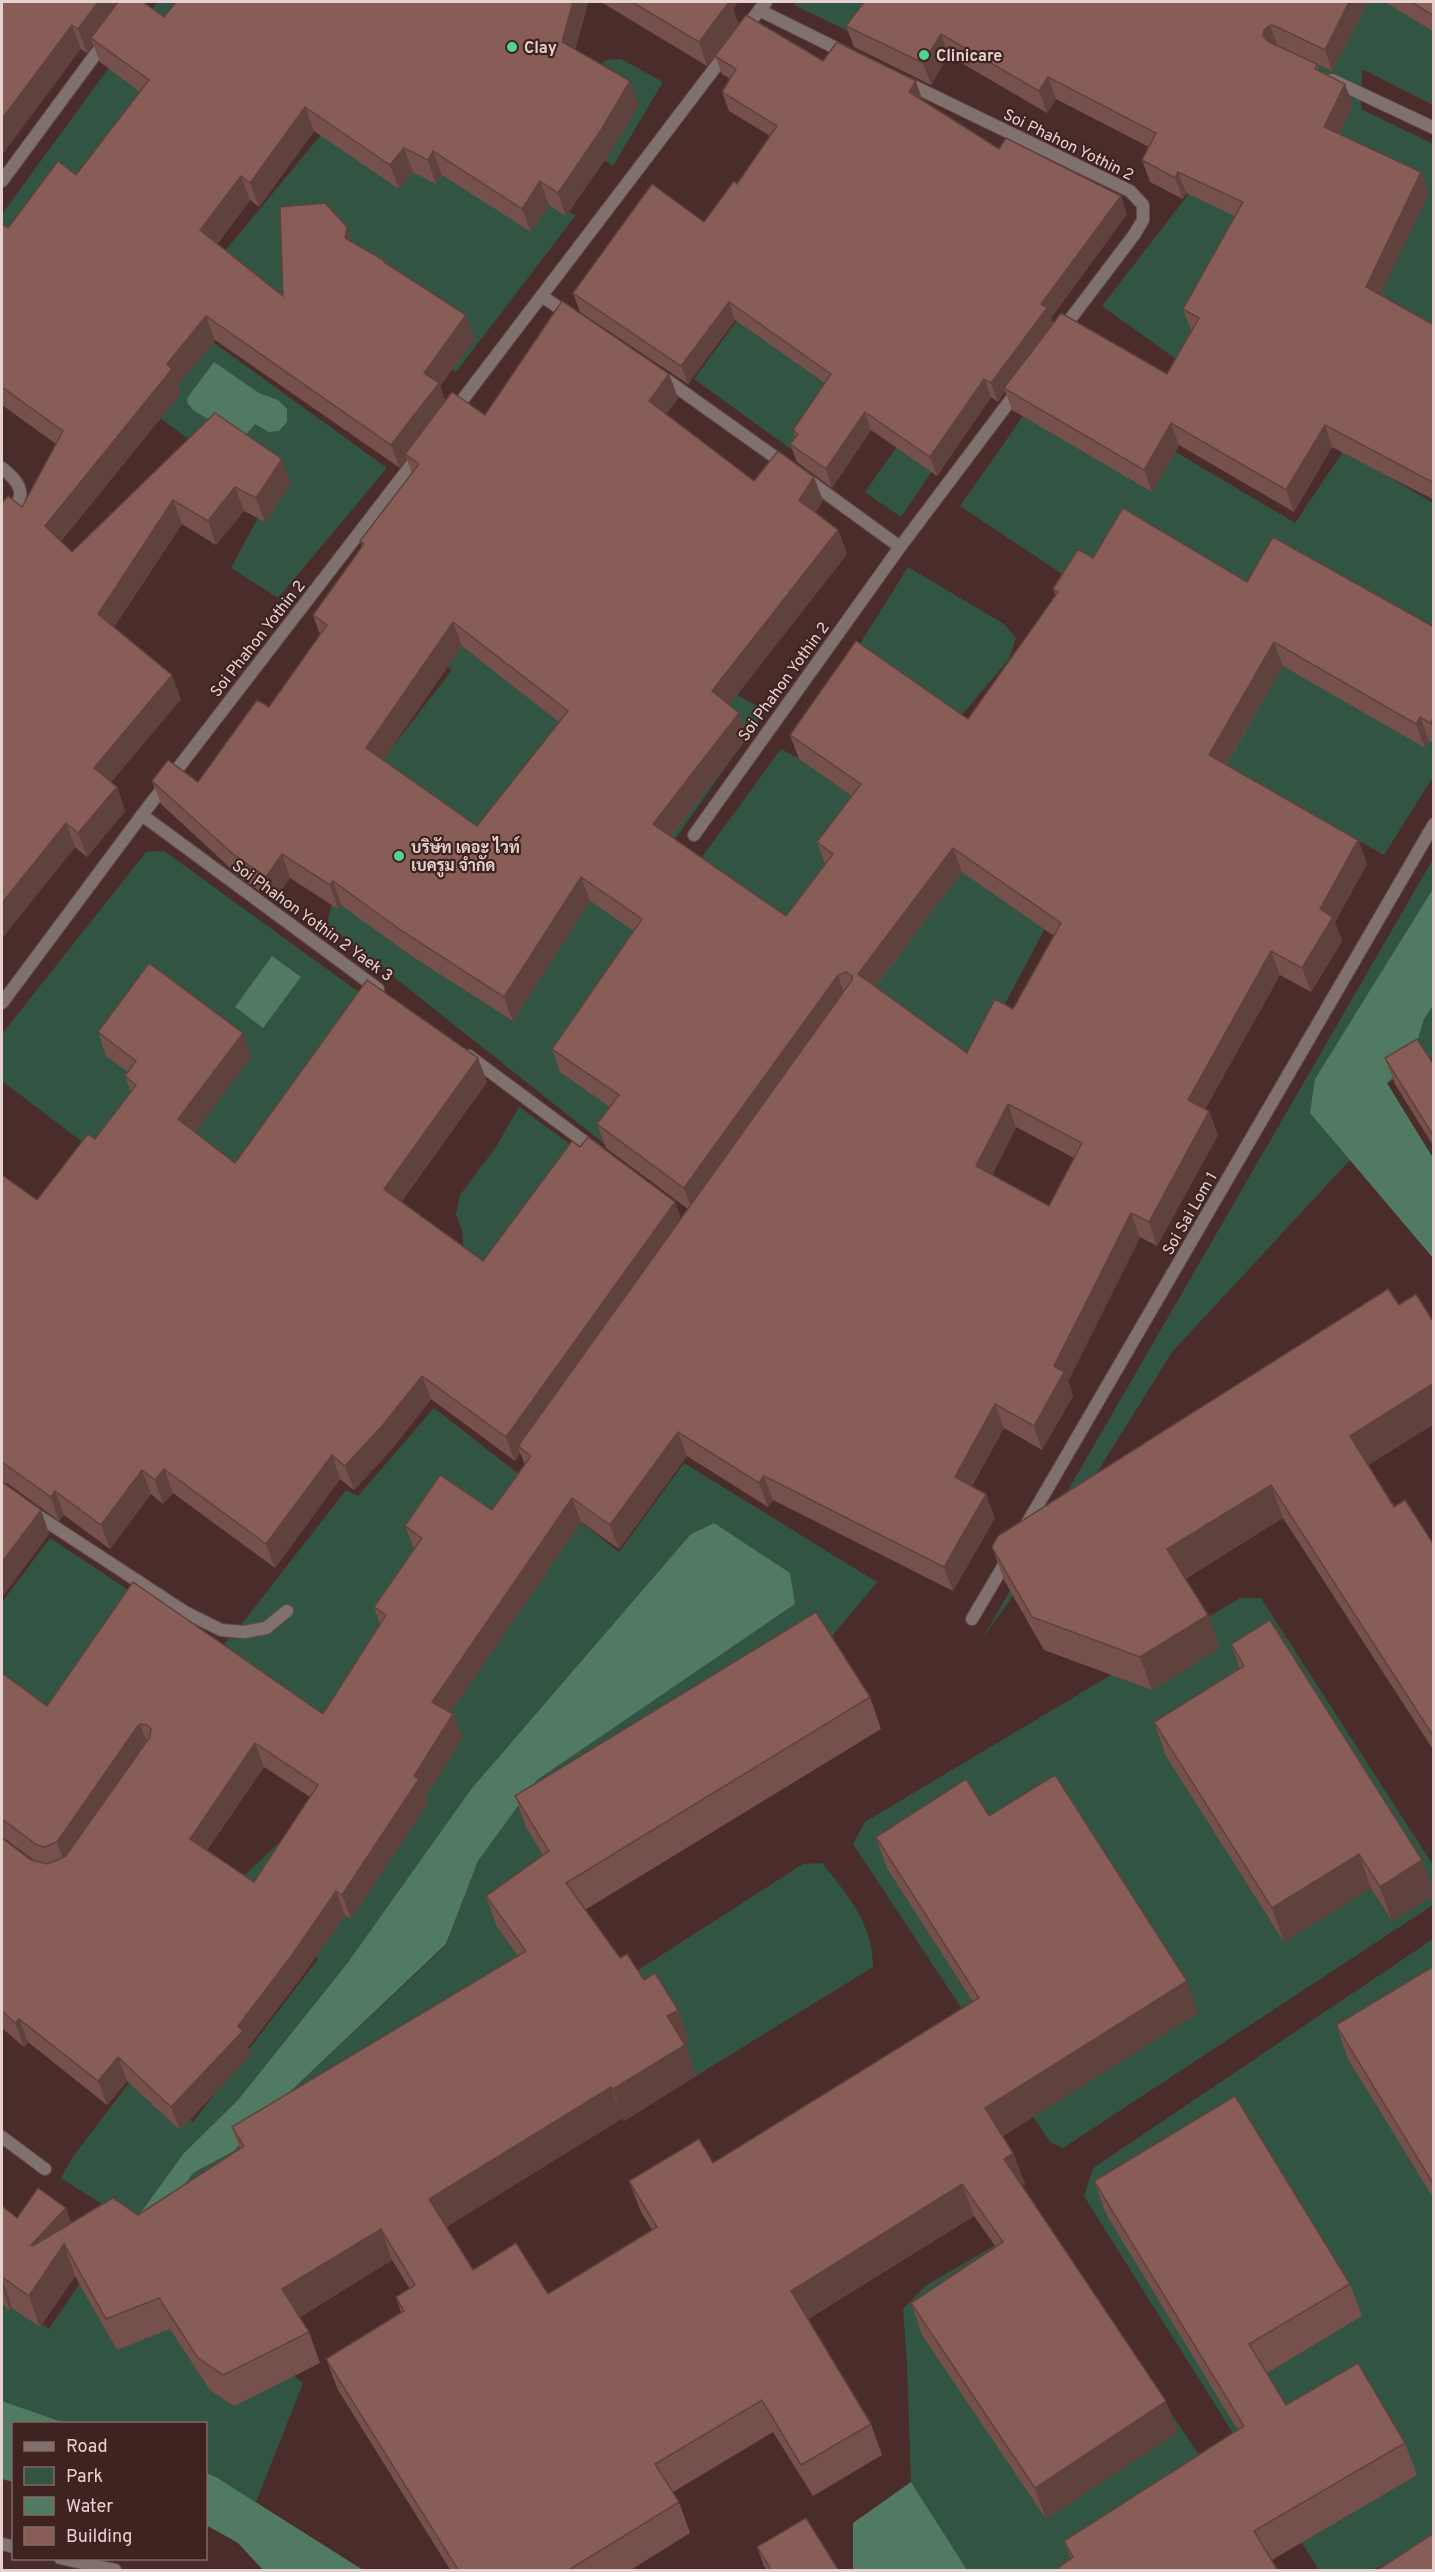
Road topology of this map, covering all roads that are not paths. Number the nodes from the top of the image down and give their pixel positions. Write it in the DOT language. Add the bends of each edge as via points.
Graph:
graph roads {
  1 [pos="763,6"];
  2 [pos="116,26"];
  3 [pos="862,61"];
  4 [pos="1322,75"];
  5 [pos="893,76"];
  6 [pos="1434,129"];
  7 [pos="2,181"];
  8 [pos="543,297"];
  9 [pos="582,323"];
  10 [pos="1052,344"];
  11 [pos="650,369"];
  12 [pos="1024,381"];
  13 [pos="449,417"];
  14 [pos="427,446"];
  15 [pos="2,468"];
  16 [pos="2,525"];
  17 [pos="900,547"];
  18 [pos="142,815"];
  19 [pos="1434,824"];
  20 [pos="694,835"];
  21 [pos="390,998"];
  22 [pos="2,1003"];
  23 [pos="457,1047"];
  24 [pos="603,1156"];
  25 [pos="20,1504"];
  26 [pos="287,1611"];
  27 [pos="972,1619"];
  28 [pos="2,2137"];
  29 [pos="45,2169"];
  30 [pos="65,2560"];
  31 [pos="115,2571"];
  1 -- 3 [label="street"];
  1 -- 8 [label="street"];
  2 -- 7 [label="street"];
  4 -- 6 [label="street"];
  5 -- 10 [label="street, Soi Phahon Yothin 2" via="1130,191 1143,205 1143,220 1134,235"];
  8 -- 9 [label="street"];
  8 -- 13 [label="street"];
  11 -- 17 [label="street"];
  12 -- 17 [label="street, Soi Phahon Yothin 2"];
  14 -- 18 [label="street, Soi Phahon Yothin 2"];
  15 -- 16 [label="street" via="22,492"];
  17 -- 20 [label="street, Soi Phahon Yothin 2"];
  18 -- 21 [label="street, Soi Phahon Yothin 2 Yaek 3"];
  18 -- 22 [label="street, Soi Phahon Yothin 2"];
  19 -- 27 [label="street, Soi Sai Lom 1"];
  23 -- 24 [label="street"];
  25 -- 26 [label="street" via="185,1612 221,1630 244,1632 266,1628"];
  28 -- 29 [label="street"];
  30 -- 31 [label="street"];
}
